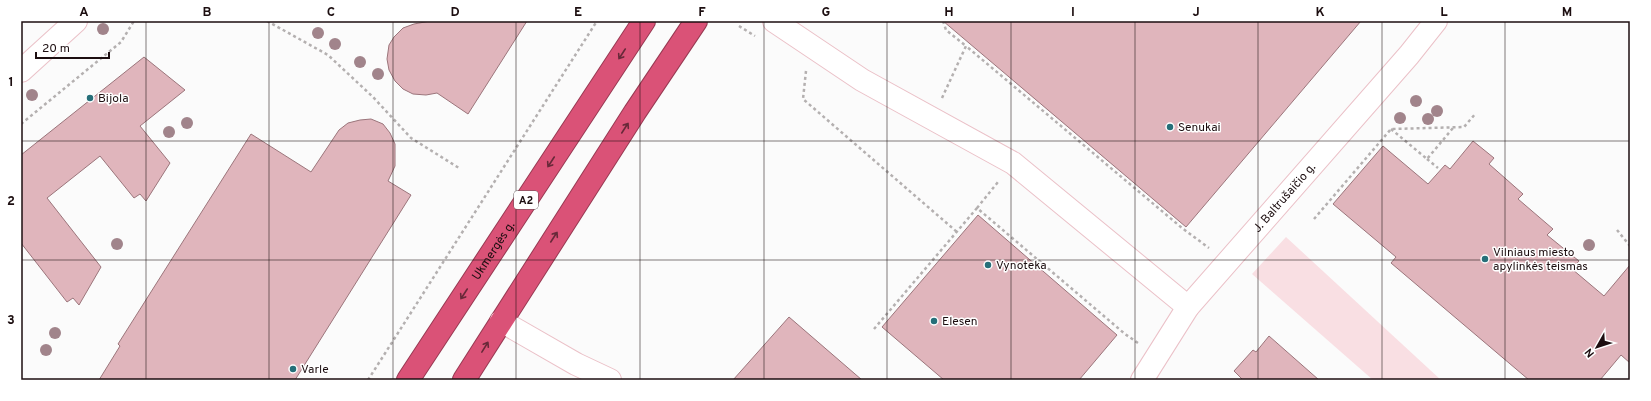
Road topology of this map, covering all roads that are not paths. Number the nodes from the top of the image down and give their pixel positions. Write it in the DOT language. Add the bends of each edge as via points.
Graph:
graph roads {
  1 [pos="76,21"];
  2 [pos="644,21"];
  3 [pos="696,21"];
  4 [pos="774,21"];
  5 [pos="1436,21"];
  6 [pos="21,71"];
  7 [pos="1188,307"];
  8 [pos="501,321"];
  9 [pos="408,380"];
  10 [pos="464,380"];
  11 [pos="610,380"];
  12 [pos="1142,380"];
  1 -- 6 [label="street"];
  2 -- 9 [label="highway, Ukmergės g. / A2, one-way"];
  8 -- 3 [label="highway, one-way"];
  4 -- 7 [label="street" via="862,80 1013,163"];
  5 -- 7 [label="street, J. Baltrušaičio g."];
  7 -- 12 [label="street, J. Baltrušaičio g."];
  10 -- 8 [label="highway, one-way"];
  8 -- 11 [label="street" via="576,364"];
}
